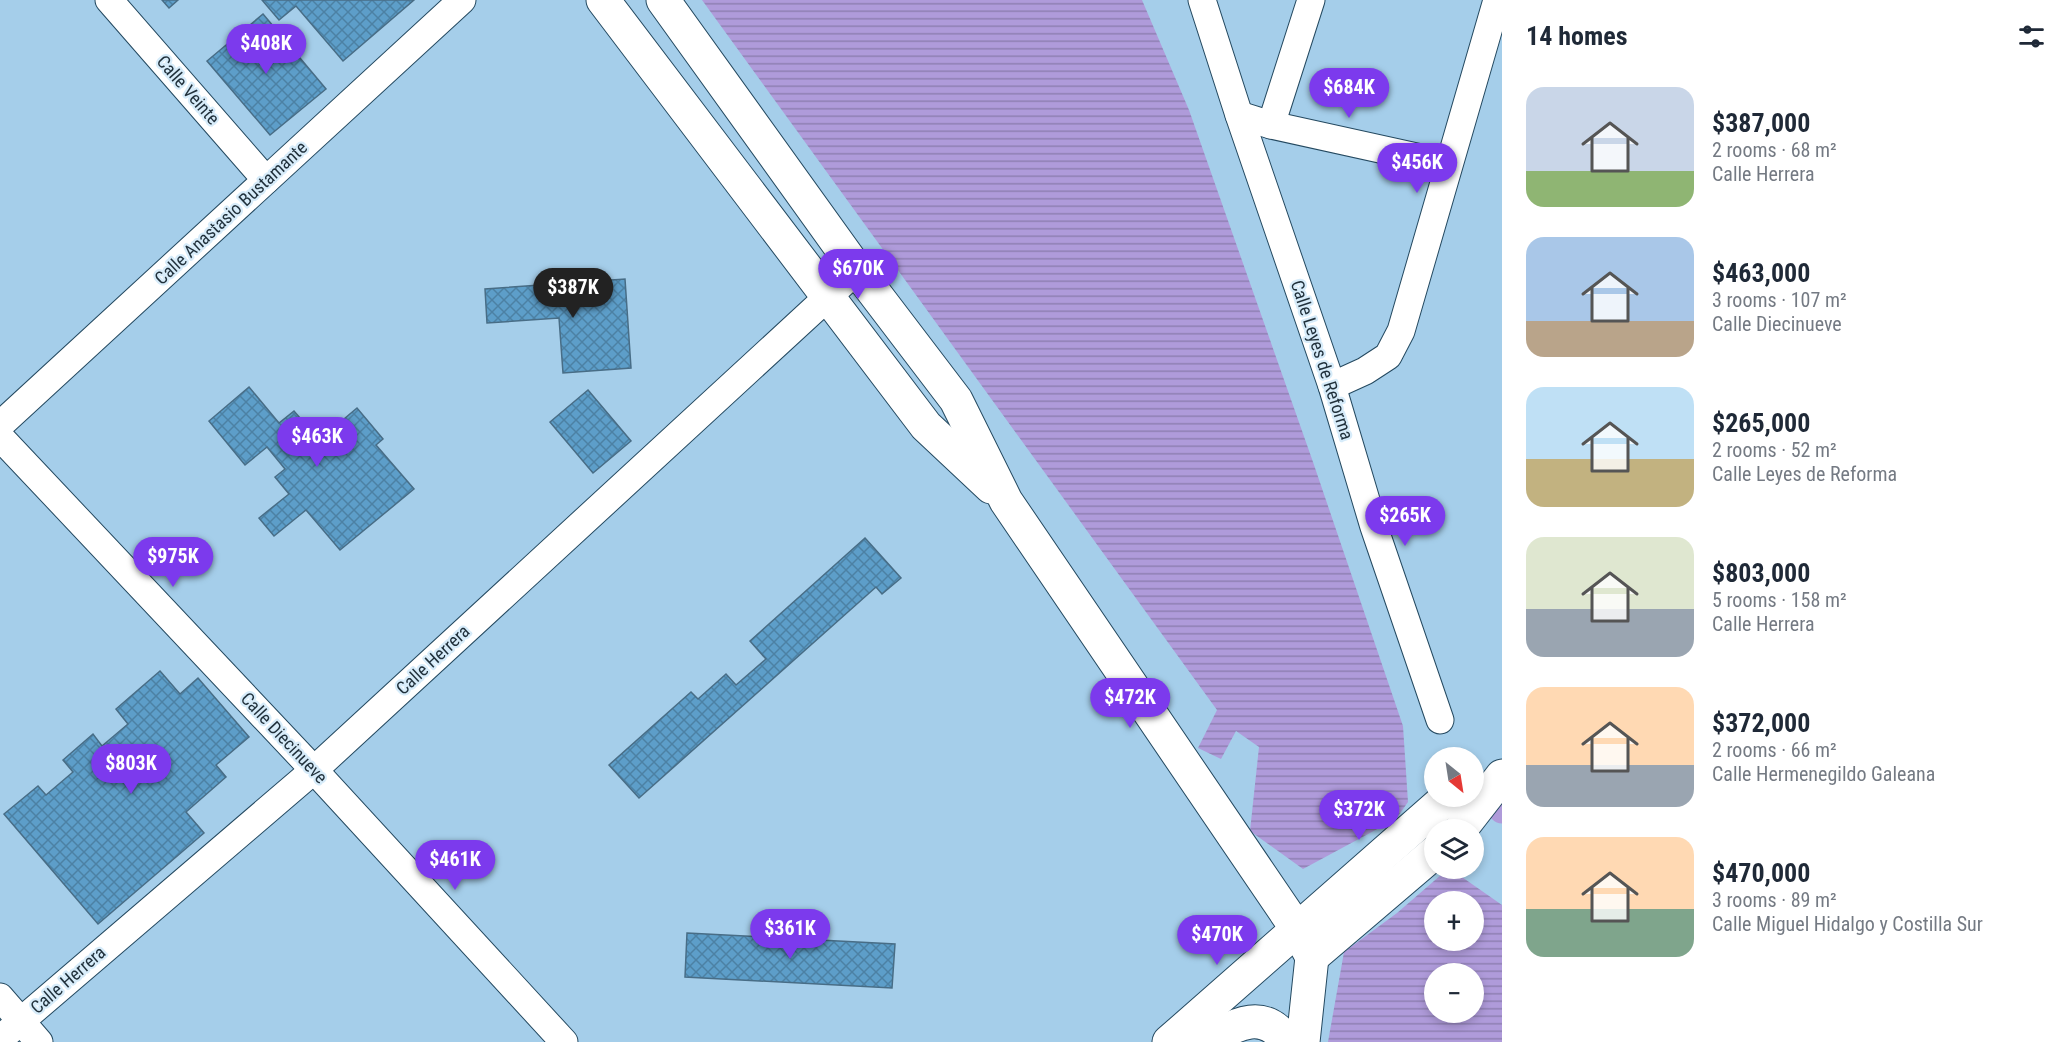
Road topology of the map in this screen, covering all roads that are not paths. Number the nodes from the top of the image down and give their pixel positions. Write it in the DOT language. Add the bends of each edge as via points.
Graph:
graph roads {
  1 [pos="109,0"];
  2 [pos="462,0"];
  3 [pos="603,0"];
  4 [pos="663,0"];
  5 [pos="1202,0"];
  6 [pos="1311,0"];
  7 [pos="1497,0"];
  8 [pos="1239,115"];
  9 [pos="1271,125"];
  10 [pos="1448,164"];
  11 [pos="266,180"];
  12 [pos="857,270"];
  13 [pos="828,297"];
  14 [pos="1332,386"];
  15 [pos="0,425"];
  16 [pos="0,437"];
  17 [pos="1006,501"];
  18 [pos="1440,720"];
  19 [pos="314,770"];
  20 [pos="1502,772"];
  21 [pos="1502,776"];
  22 [pos="1484,780"];
  23 [pos="1436,807"];
  24 [pos="1469,819"];
  25 [pos="1424,862"];
  26 [pos="1297,929"];
  27 [pos="1312,957"];
  28 [pos="0,997"];
  29 [pos="20,1021"];
  30 [pos="0,1039"];
  31 [pos="39,1042"];
  32 [pos="564,1042"];
  33 [pos="1169,1042"];
  34 [pos="1210,1042"];
  35 [pos="1287,1042"];
  36 [pos="1303,1042"];
  1 -- 11 [label="street, Calle Veinte"];
  2 -- 11 [label="street, Calle Anastasio Bustamante"];
  3 -- 13 [label="main road"];
  4 -- 12 [label="main road"];
  5 -- 8 [label="street, Calle Leyes de Reforma"];
  6 -- 9 [label="street"];
  7 -- 10 [label="street"];
  8 -- 9 [label="street"];
  8 -- 14 [label="street, Calle Leyes de Reforma"];
  9 -- 10 [label="street"];
  10 -- 14 [label="street" via="1401,331 1388,356"];
  11 -- 15 [label="street, Calle Anastasio Bustamante"];
  12 -- 13 [label="street, Calle Herrera"];
  12 -- 17 [label="main road" via="956,400"];
  13 -- 17 [label="main road" via="926,426"];
  13 -- 19 [label="street, Calle Herrera"];
  14 -- 18 [label="street, Calle Leyes de Reforma" via="1374,527"];
  16 -- 19 [label="street, Calle Diecinueve"];
  17 -- 26 [label="main road"];
  19 -- 29 [label="street, Calle Herrera"];
  19 -- 32 [label="street, Calle Diecinueve"];
  20 -- 22 [label="main road"];
  21 -- 24 [label="main road"];
  23 -- 26 [label="main road"];
  25 -- 27 [label="main road"];
  26 -- 27 [label="main road"];
  26 -- 33 [label="main road"];
  27 -- 36 [label="main road"];
  28 -- 29 [label="street"];
  29 -- 30 [label="street, Calle Herrera"];
  29 -- 31 [label="street"];
  34 -- 35 [label="main road" via="1244,1023 1263,1022 1278,1030"];
}
